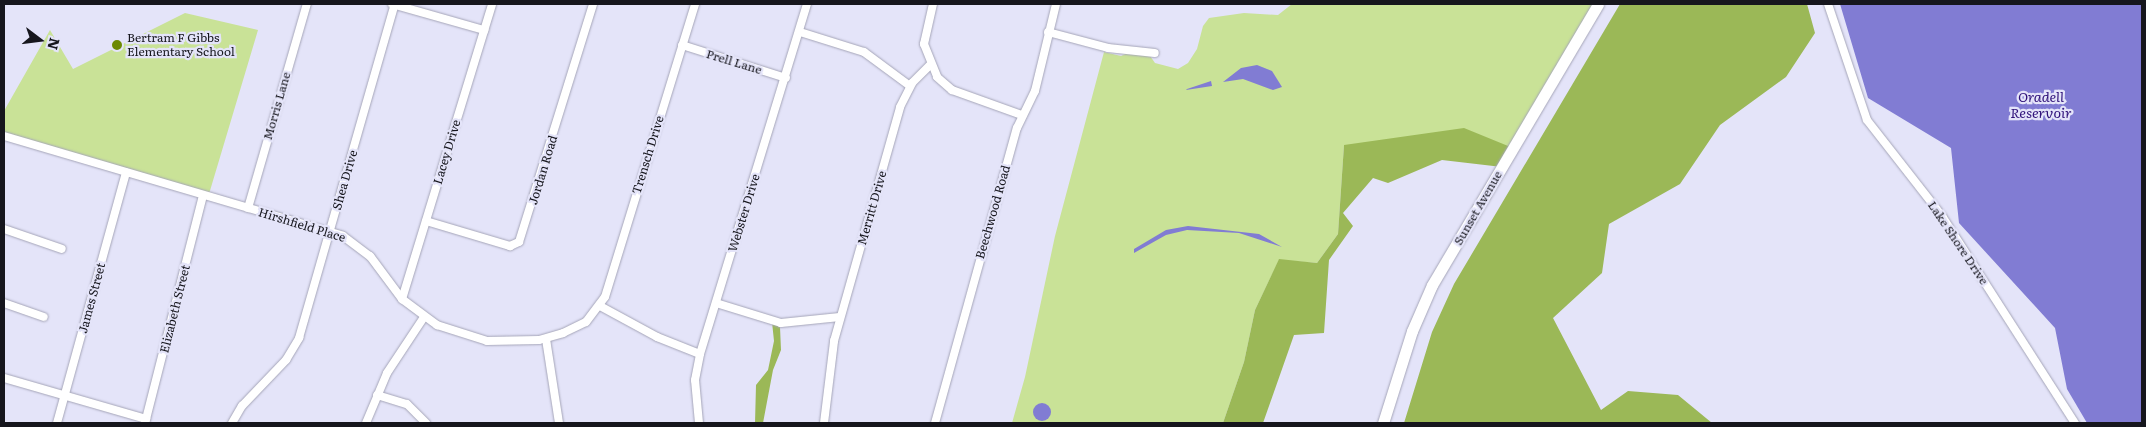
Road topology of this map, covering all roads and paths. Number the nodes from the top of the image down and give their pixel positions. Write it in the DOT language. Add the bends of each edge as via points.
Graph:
graph roads {
  1 [pos="307,4"];
  2 [pos="394,4"];
  3 [pos="492,4"];
  4 [pos="593,4"];
  5 [pos="695,4"];
  6 [pos="807,4"];
  7 [pos="933,4"];
  8 [pos="1056,4"];
  9 [pos="1598,4"];
  10 [pos="1828,4"];
  11 [pos="484,30"];
  12 [pos="800,32"];
  13 [pos="1048,32"];
  14 [pos="682,45"];
  15 [pos="1155,53"];
  16 [pos="930,65"];
  17 [pos="786,78"];
  18 [pos="910,86"];
  19 [pos="1022,115"];
  20 [pos="4,136"];
  21 [pos="126,172"];
  22 [pos="203,195"];
  23 [pos="248,208"];
  24 [pos="426,221"];
  25 [pos="4,229"];
  26 [pos="330,232"];
  27 [pos="62,249"];
  28 [pos="402,299"];
  29 [pos="4,303"];
  30 [pos="716,303"];
  31 [pos="600,306"];
  32 [pos="44,317"];
  33 [pos="840,317"];
  34 [pos="424,318"];
  35 [pos="546,339"];
  36 [pos="700,354"];
  37 [pos="4,378"];
  38 [pos="376,395"];
  39 [pos="64,396"];
  40 [pos="146,421"];
  41 [pos="57,423"];
  42 [pos="232,423"];
  43 [pos="366,423"];
  44 [pos="426,423"];
  45 [pos="559,423"];
  46 [pos="699,423"];
  47 [pos="824,423"];
  48 [pos="935,423"];
  49 [pos="1383,423"];
  50 [pos="2075,423"];
  1 -- 23 [label="street, Morris Lane"];
  2 -- 11 [label="street"];
  2 -- 26 [label="street, Shea Drive"];
  3 -- 11 [label="street, Lacey Drive"];
  4 -- 24 [label="street, Jordan Road" via="519,242 510,246"];
  5 -- 14 [label="street, Trensch Drive"];
  6 -- 12 [label="street, Webster Drive"];
  7 -- 16 [label="street" via="924,44"];
  8 -- 13 [label="street, Beechwood Road"];
  9 -- 49 [label="street, Sunset Avenue" via="1432,285 1412,331"];
  10 -- 50 [label="street, Lake Shore Drive" via="1867,120 1942,216"];
  11 -- 24 [label="street, Lacey Drive"];
  12 -- 17 [label="street, Webster Drive"];
  12 -- 18 [label="street" via="864,52"];
  13 -- 15 [label="street" via="1108,48"];
  13 -- 19 [label="street, Beechwood Road" via="1035,91"];
  14 -- 17 [label="street, Prell Lane"];
  14 -- 31 [label="street, Trensch Drive"];
  16 -- 18 [label="street, Merritt Drive"];
  16 -- 19 [label="street" via="937,77 952,90"];
  17 -- 30 [label="street, Webster Drive"];
  18 -- 33 [label="street, Merritt Drive" via="900,108"];
  19 -- 48 [label="street, Beechwood Road"];
  20 -- 21 [label="street, Hirshfield Place"];
  21 -- 22 [label="street, Hirshfield Place"];
  21 -- 39 [label="street, James Street"];
  22 -- 23 [label="street, Hirshfield Place"];
  22 -- 40 [label="street, Elizabeth Street"];
  23 -- 26 [label="street, Hirshfield Place"];
  24 -- 28 [label="street, Lacey Drive"];
  25 -- 27 [label="street"];
  26 -- 28 [label="street, Hirshfield Place" via="362,248"];
  26 -- 42 [label="street, Shea Drive" via="293,350 242,406"];
  28 -- 34 [label="street, Hirshfield Place"];
  29 -- 32 [label="street"];
  30 -- 33 [label="street" via="784,323"];
  30 -- 36 [label="street, Webster Drive"];
  31 -- 35 [label="street, Hirshfield Place" via="576,328"];
  31 -- 36 [label="street" via="657,337"];
  33 -- 47 [label="street, Merritt Drive" via="829,366"];
  34 -- 35 [label="street, Hirshfield Place" via="450,331 487,341"];
  34 -- 38 [label="street"];
  35 -- 45 [label="street"];
  36 -- 46 [label="street, Webster Drive" via="695,380"];
  37 -- 39 [label="street"];
  38 -- 43 [label="street"];
  38 -- 44 [label="street" via="407,404"];
  39 -- 40 [label="street"];
  39 -- 41 [label="street, James Street"];
}
